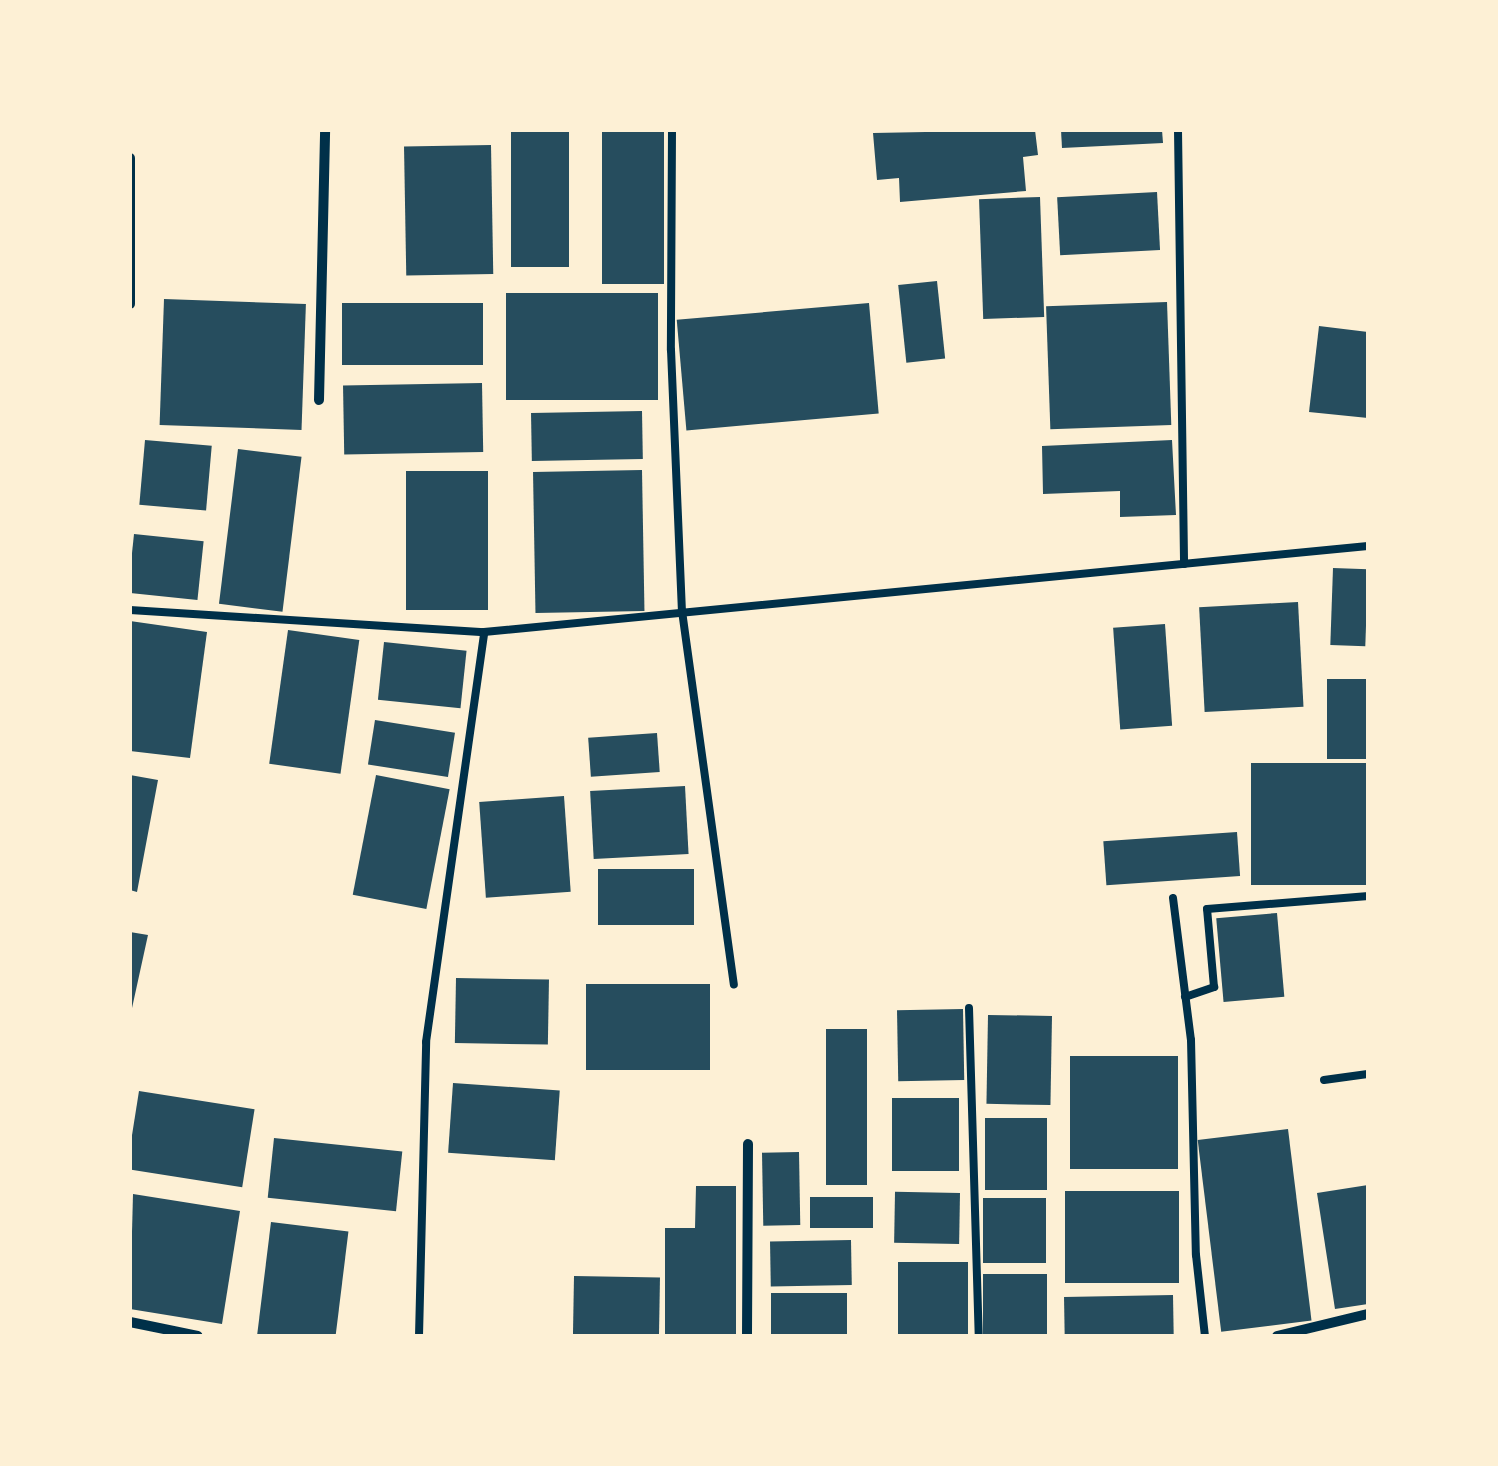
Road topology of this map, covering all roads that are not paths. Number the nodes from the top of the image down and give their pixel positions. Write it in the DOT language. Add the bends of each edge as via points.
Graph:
graph roads {
  1 [pos="325,130"];
  2 [pos="672,130"];
  3 [pos="1178,130"];
  4 [pos="130,158"];
  5 [pos="130,304"];
  6 [pos="319,400"];
  7 [pos="1368,546"];
  8 [pos="1184,564"];
  9 [pos="130,610"];
  10 [pos="682,612"];
  11 [pos="484,632"];
  12 [pos="1368,896"];
  13 [pos="1173,898"];
  14 [pos="734,984"];
  15 [pos="1185,997"];
  16 [pos="969,1008"];
  17 [pos="1368,1074"];
  18 [pos="1324,1080"];
  19 [pos="748,1144"];
  20 [pos="1368,1314"];
  21 [pos="130,1322"];
  22 [pos="198,1336"];
  23 [pos="419,1336"];
  24 [pos="747,1336"];
  25 [pos="979,1336"];
  26 [pos="1205,1336"];
  27 [pos="1277,1336"];
  1 -- 6 [label="street"];
  2 -- 10 [label="lane" via="671,350"];
  3 -- 8 [label="lane"];
  4 -- 5 [label="street"];
  7 -- 8 [label="lane"];
  8 -- 10 [label="lane"];
  9 -- 11 [label="lane"];
  10 -- 11 [label="lane"];
  10 -- 14 [label="lane"];
  11 -- 23 [label="lane" via="426,1042"];
  12 -- 15 [label="lane" via="1207,910 1214,987"];
  13 -- 15 [label="lane"];
  15 -- 26 [label="lane"];
  16 -- 25 [label="lane"];
  17 -- 18 [label="lane"];
  19 -- 24 [label="street"];
  20 -- 27 [label="street"];
  21 -- 22 [label="street"];
}
